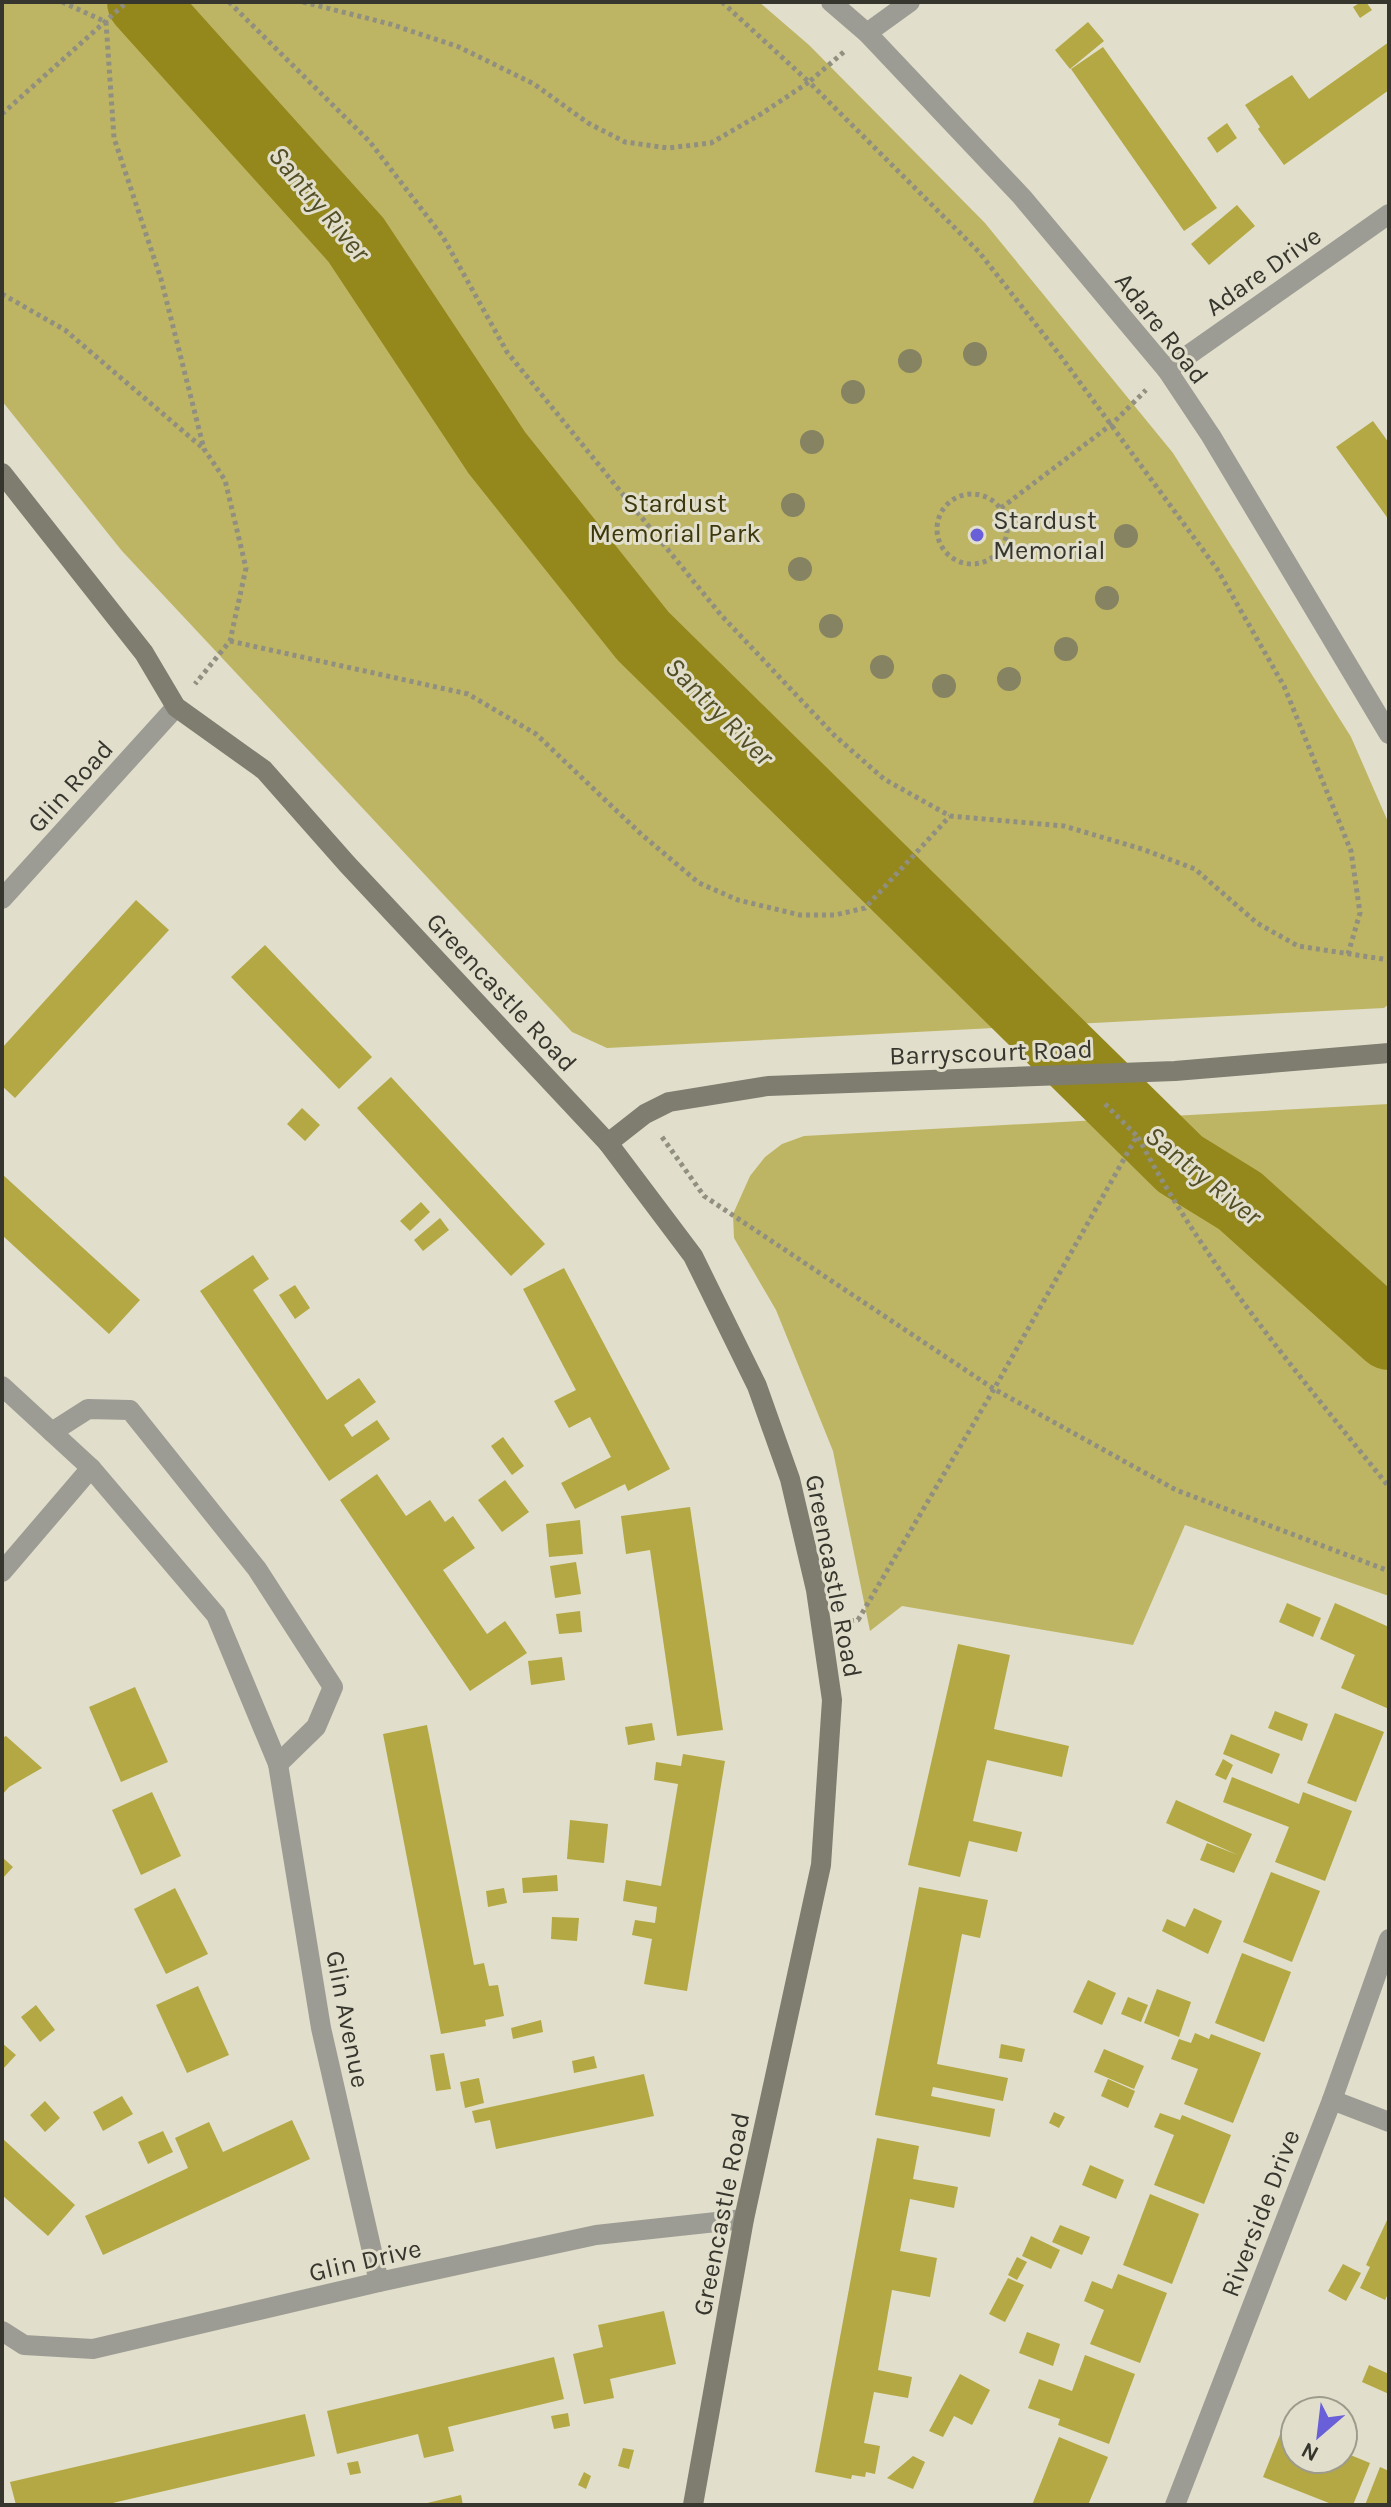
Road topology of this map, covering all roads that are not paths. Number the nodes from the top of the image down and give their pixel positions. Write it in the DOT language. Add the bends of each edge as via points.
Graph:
graph roads {
  1 [pos="831,2"];
  2 [pos="910,2"];
  3 [pos="867,33"];
  4 [pos="1389,214"];
  5 [pos="1167,370"];
  6 [pos="2,473"];
  7 [pos="176,707"];
  8 [pos="1389,734"];
  9 [pos="2,899"];
  10 [pos="1389,1053"];
  11 [pos="608,1143"];
  12 [pos="2,1386"];
  13 [pos="52,1432"];
  14 [pos="91,1468"];
  15 [pos="2,1572"];
  16 [pos="278,1764"];
  17 [pos="1389,1939"];
  18 [pos="1332,2100"];
  19 [pos="1389,2122"];
  20 [pos="744,2219"];
  21 [pos="379,2282"];
  22 [pos="2,2331"];
  23 [pos="693,2505"];
  24 [pos="1175,2505"];
  1 -- 3 [label="street, Adare Road"];
  2 -- 3 [label="street"];
  3 -- 5 [label="street, Adare Road" via="1022,197"];
  4 -- 5 [label="street, Adare Drive"];
  5 -- 8 [label="street, Adare Road"];
  6 -- 7 [label="street, Greencastle Road" via="144,653"];
  7 -- 9 [label="street, Glin Road"];
  7 -- 11 [label="street, Greencastle Road" via="264,770"];
  10 -- 11 [label="street, Barryscourt Road" via="1175,1071 768,1086 669,1102"];
  11 -- 20 [label="street, Greencastle Road" via="693,1256 757,1386 790,1479 816,1590 832,1700 821,1865"];
  12 -- 13 [label="street, Glin Avenue"];
  13 -- 14 [label="street, Glin Avenue"];
  13 -- 16 [label="street" via="88,1409 130,1410 257,1569 333,1687 316,1727"];
  14 -- 15 [label="street"];
  14 -- 16 [label="street, Glin Avenue" via="216,1615"];
  16 -- 21 [label="street, Glin Avenue" via="321,2028"];
  17 -- 18 [label="street, Riverside Drive"];
  18 -- 19 [label="street"];
  18 -- 24 [label="street, Riverside Drive"];
  20 -- 21 [label="street, Glin Drive" via="596,2235"];
  20 -- 23 [label="street, Greencastle Road"];
  21 -- 22 [label="street, Glin Drive" via="93,2349 24,2345"];
}
